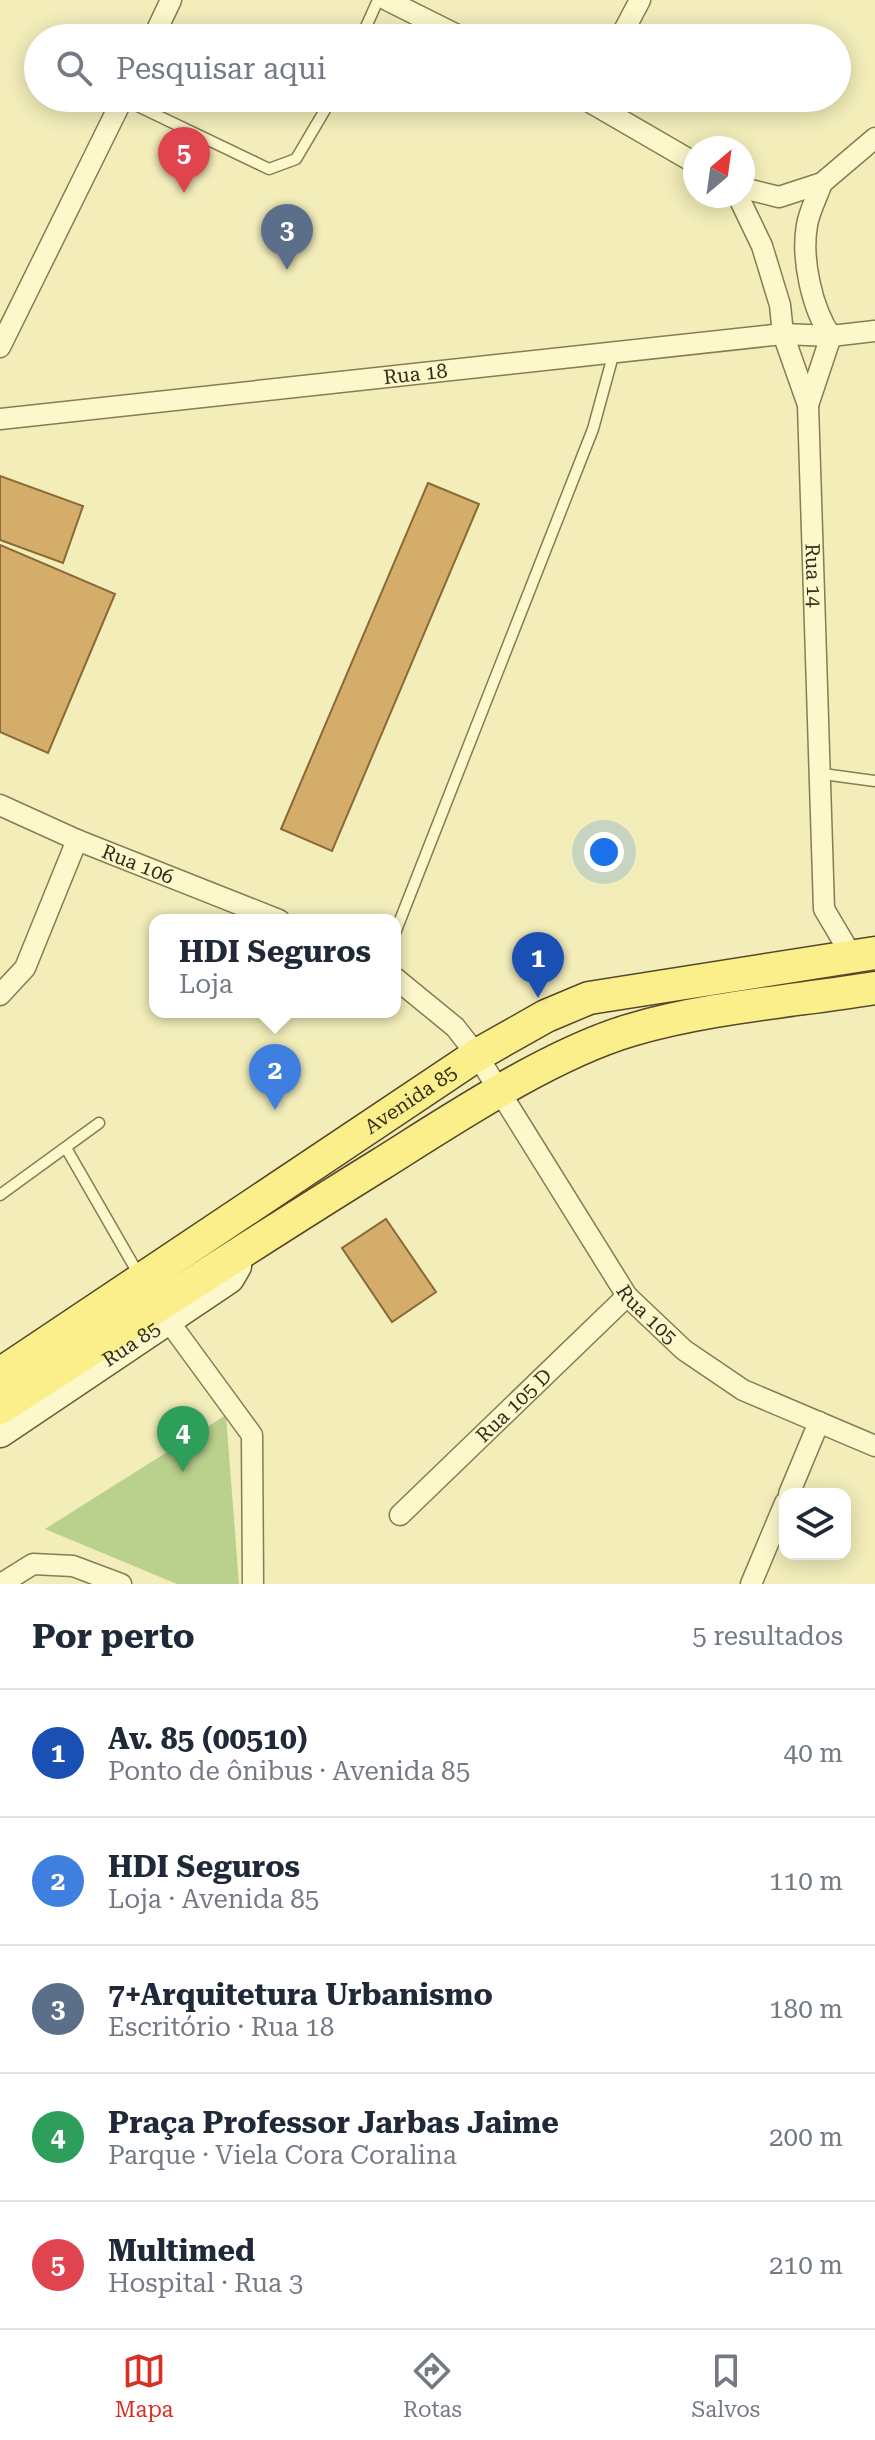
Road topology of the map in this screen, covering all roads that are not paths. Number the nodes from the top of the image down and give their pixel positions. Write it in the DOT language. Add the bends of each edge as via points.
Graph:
graph roads {
  1 [pos="171,0"];
  2 [pos="378,0"];
  3 [pos="387,0"];
  4 [pos="640,0"];
  5 [pos="160,24"];
  6 [pos="367,24"];
  7 [pos="435,24"];
  8 [pos="627,24"];
  9 [pos="116,112"];
  10 [pos="152,112"];
  11 [pos="324,112"];
  12 [pos="607,112"];
  13 [pos="875,138"];
  14 [pos="683,156"];
  15 [pos="822,183"];
  16 [pos="755,191"];
  17 [pos="744,208"];
  18 [pos="875,331"];
  19 [pos="783,334"];
  20 [pos="831,336"];
  21 [pos="0,347"];
  22 [pos="614,352"];
  23 [pos="808,405"];
  24 [pos="0,419"];
  25 [pos="823,774"];
  26 [pos="875,781"];
  27 [pos="0,805"];
  28 [pos="77,840"];
  29 [pos="264,914"];
  30 [pos="401,918"];
  31 [pos="864,956"];
  32 [pos="401,983"];
  33 [pos="875,988"];
  34 [pos="0,995"];
  35 [pos="477,1055"];
  36 [pos="500,1094"];
  37 [pos="99,1123"];
  38 [pos="66,1148"];
  39 [pos="0,1195"];
  40 [pos="243,1232"];
  41 [pos="135,1268"];
  42 [pos="627,1296"];
  43 [pos="167,1319"];
  44 [pos="0,1355"];
  45 [pos="0,1374"];
  46 [pos="0,1408"];
  47 [pos="819,1422"];
  48 [pos="0,1432"];
  49 [pos="875,1446"];
  50 [pos="792,1488"];
  51 [pos="400,1515"];
  52 [pos="779,1517"];
  53 [pos="1,1584"];
  54 [pos="121,1584"];
  55 [pos="253,1584"];
  56 [pos="751,1584"];
  1 -- 5 [label="street"];
  2 -- 6 [label="lane"];
  3 -- 7 [label="street"];
  4 -- 8 [label="street"];
  9 -- 21 [label="street"];
  10 -- 11 [label="lane" via="269,169 296,159"];
  12 -- 14 [label="street"];
  13 -- 15 [label="street"];
  15 -- 16 [label="street" via="779,197"];
  15 -- 20 [label="street" via="807,226 808,263 818,317"];
  17 -- 19 [label="street, Rua 14" via="762,246"];
  18 -- 20 [label="street, Rua 18"];
  19 -- 20 [label="street, Rua 18"];
  19 -- 22 [label="street, Rua 18"];
  19 -- 23 [label="street, Rua 14"];
  20 -- 23 [label="street"];
  22 -- 24 [label="street, Rua 18"];
  22 -- 30 [label="lane" via="593,429"];
  23 -- 25 [label="street, Rua 14"];
  25 -- 26 [label="lane"];
  25 -- 31 [label="street, Rua 14" via="824,909"];
  27 -- 28 [label="street, Rua 106"];
  28 -- 29 [label="street, Rua 106"];
  28 -- 34 [label="street" via="25,968"];
  31 -- 35 [label="main road, Avenida 85" via="589,998"];
  32 -- 35 [label="street" via="455,1027"];
  33 -- 36 [label="main road, Avenida 85" via="629,1030 558,1060"];
  35 -- 36 [label="street"];
  35 -- 40 [label="main road, Avenida 85"];
  36 -- 40 [label="main road, Avenida 85"];
  36 -- 42 [label="street, Rua 105"];
  37 -- 38 [label="lane"];
  38 -- 39 [label="lane"];
  38 -- 41 [label="lane"];
  40 -- 41 [label="main road" via="200,1228"];
  40 -- 43 [label="main road, Rua 85" via="229,1278"];
  40 -- 45 [label="main road, Avenida 85"];
  40 -- 46 [label="main road, Avenida 85"];
  41 -- 44 [label="main road"];
  42 -- 47 [label="street, Rua 105" via="684,1350 743,1390"];
  42 -- 51 [label="street, Rua 105 D"];
  43 -- 48 [label="main road, Rua 85"];
  43 -- 55 [label="street" via="252,1435"];
  47 -- 49 [label="street, Rua 105"];
  47 -- 50 [label="street"];
  52 -- 56 [label="street"];
  53 -- 54 [label="street" via="33,1564 73,1566"];
}
